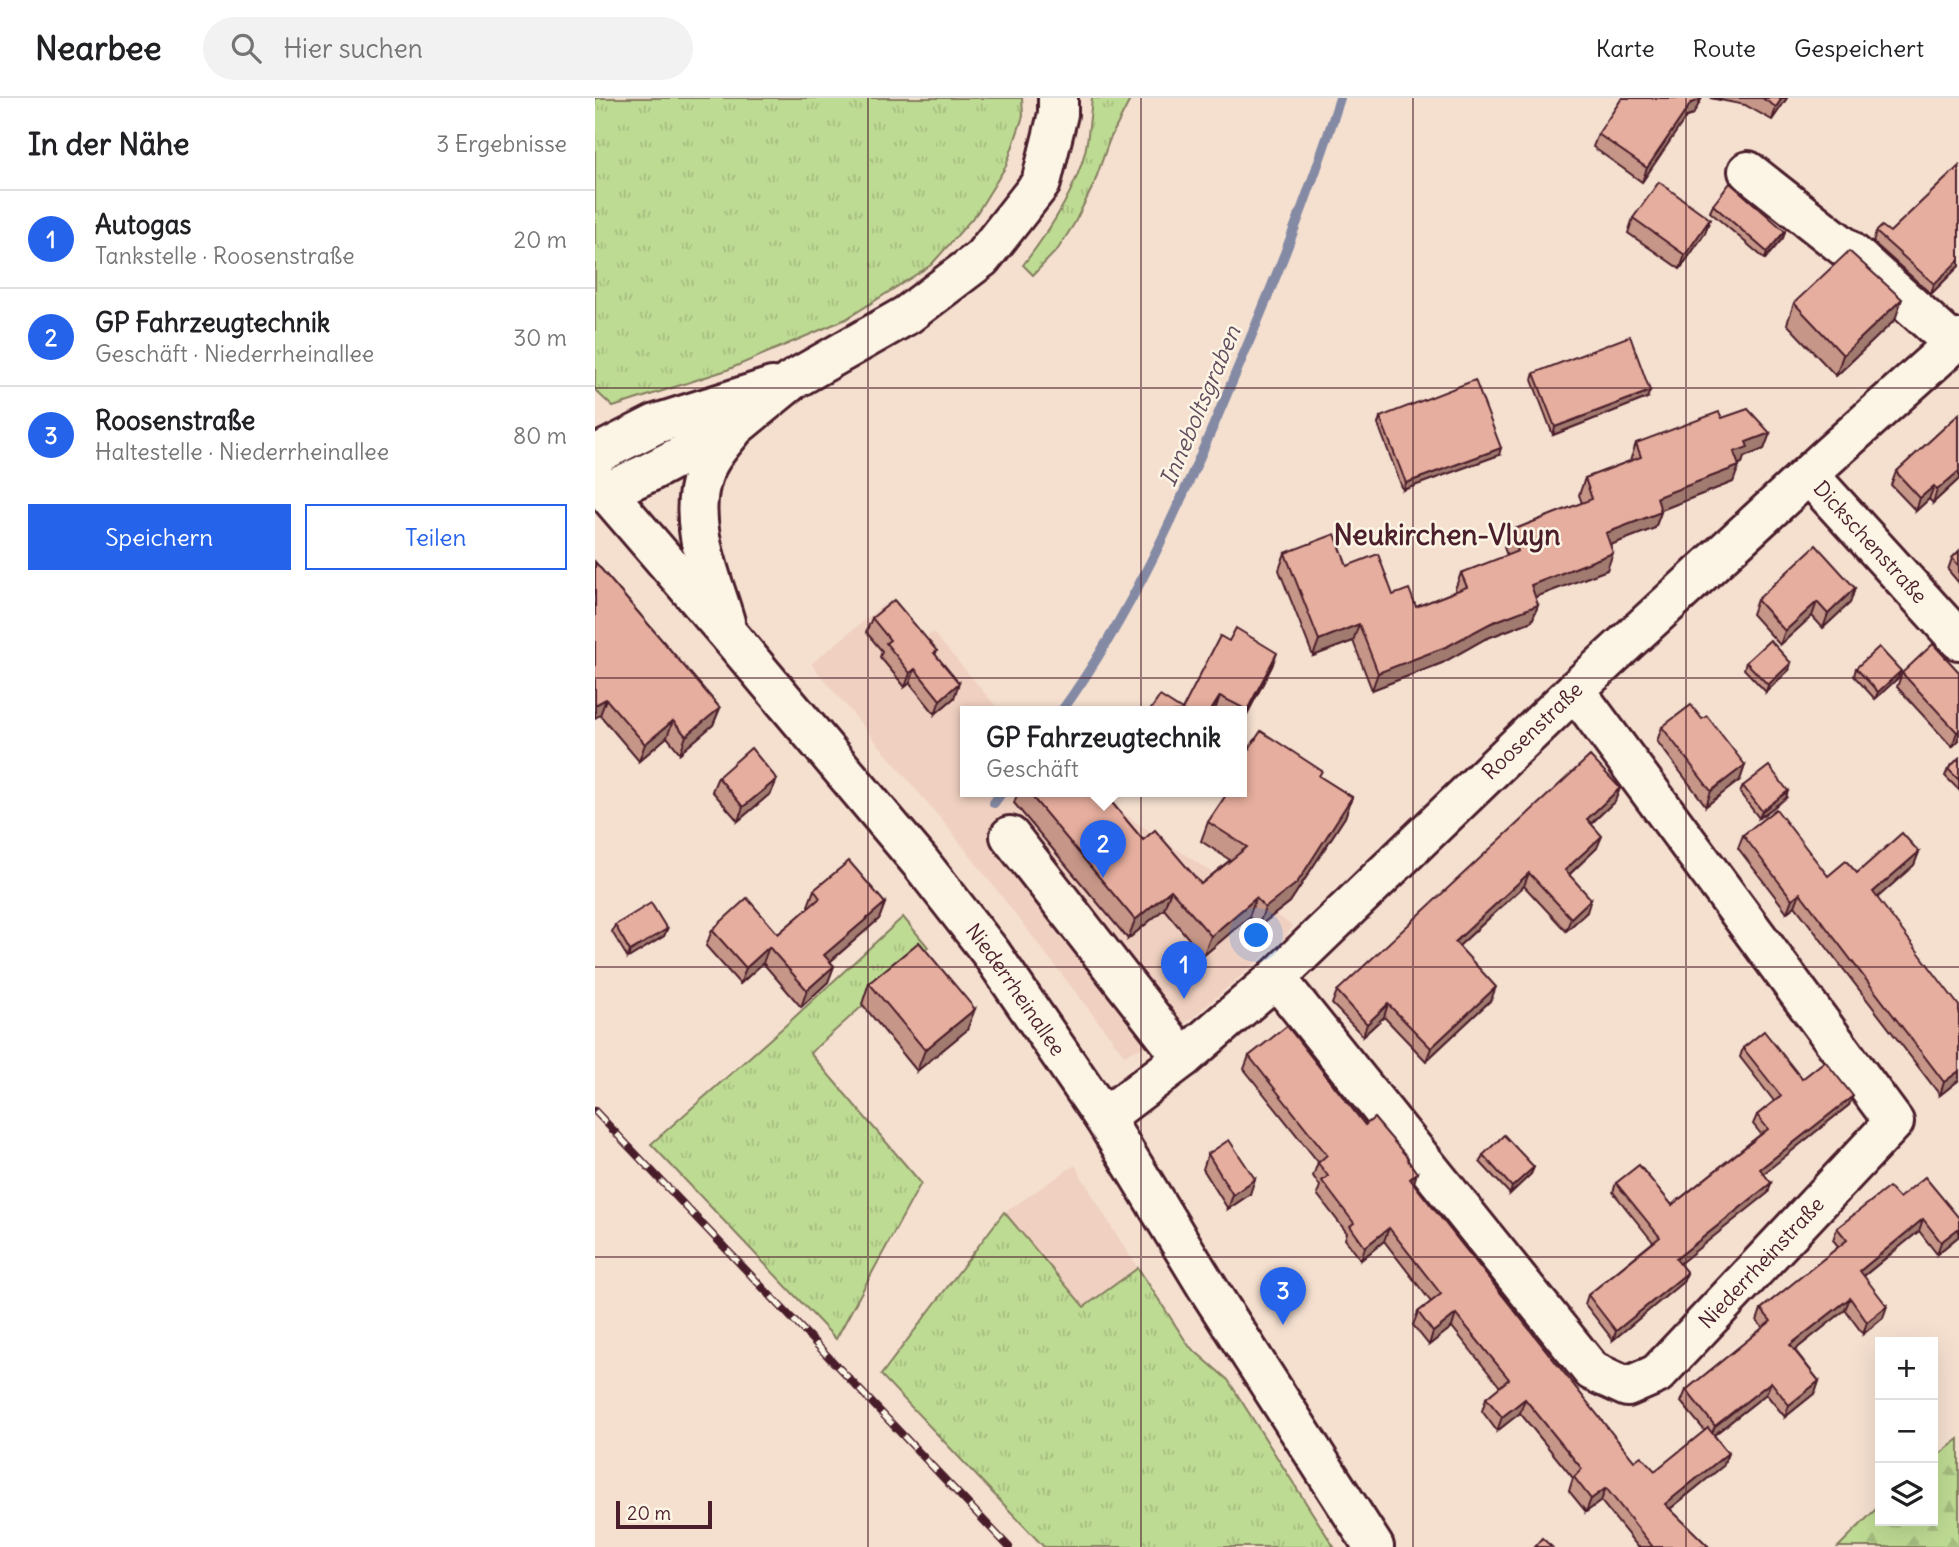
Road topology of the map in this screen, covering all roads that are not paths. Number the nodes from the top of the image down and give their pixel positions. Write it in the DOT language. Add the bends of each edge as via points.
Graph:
graph roads {
  1 [pos="1058,98"];
  2 [pos="1748,171"];
  3 [pos="1956,342"];
  4 [pos="791,381"];
  5 [pos="735,427"];
  6 [pos="595,454"];
  7 [pos="1809,475"];
  8 [pos="599,490"];
  9 [pos="729,635"];
  10 [pos="1959,640"];
  11 [pos="1575,690"];
  12 [pos="1010,836"];
  13 [pos="1276,978"];
  14 [pos="1183,1058"];
  15 [pos="1104,1118"];
  16 [pos="1374,1547"];
  1 -- 4 [label="street" via="1041,183 982,258 907,316"];
  2 -- 3 [label="street"];
  3 -- 7 [label="street, Roosenstraße"];
  4 -- 5 [label="street"];
  4 -- 6 [label="street" via="656,424"];
  5 -- 8 [label="street" via="648,474"];
  5 -- 9 [label="street" via="713,454 697,499 699,535"];
  7 -- 10 [label="street, Dickschenstraße"];
  7 -- 11 [label="street, Roosenstraße"];
  8 -- 9 [label="street, Niederrheinallee"];
  9 -- 15 [label="street, Niederrheinallee" via="921,862 991,953"];
  11 -- 13 [label="street, Roosenstraße"];
  11 -- 13 [label="street, Niederrheinstraße" via="1894,1122 1657,1374 1627,1387 1592,1371"];
  12 -- 14 [label="street"];
  13 -- 14 [label="street, Roosenstraße"];
  14 -- 15 [label="street, Roosenstraße"];
  15 -- 16 [label="street, Niederrheinallee"];
}
